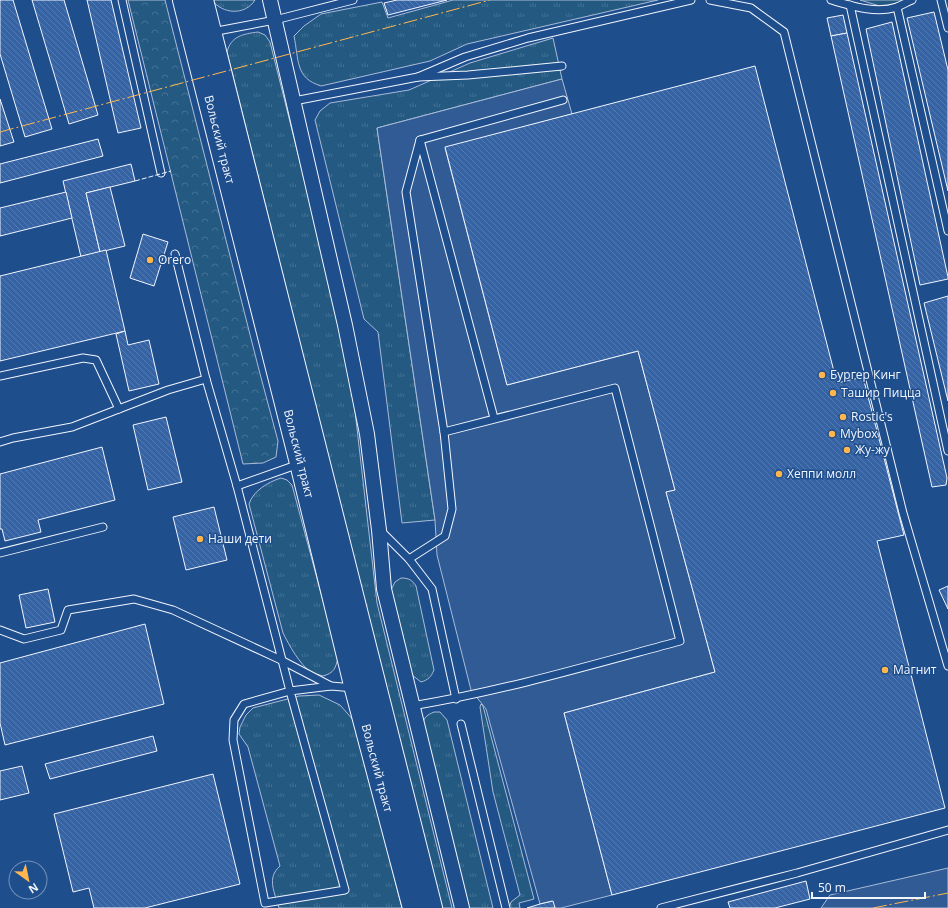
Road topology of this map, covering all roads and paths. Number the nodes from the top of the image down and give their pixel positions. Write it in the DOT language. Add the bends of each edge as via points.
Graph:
graph roads {
  1 [pos="122,0"];
  2 [pos="184,0"];
  3 [pos="202,0"];
  4 [pos="270,0"];
  5 [pos="353,0"];
  6 [pos="691,0"];
  7 [pos="710,0"];
  8 [pos="831,0"];
  9 [pos="912,0"];
  10 [pos="941,0"];
  11 [pos="850,5"];
  12 [pos="897,7"];
  13 [pos="275,20"];
  14 [pos="948,28"];
  15 [pos="210,33"];
  16 [pos="562,66"];
  17 [pos="418,77"];
  18 [pos="563,100"];
  19 [pos="294,101"];
  20 [pos="420,140"];
  21 [pos="161,173"];
  22 [pos="948,231"];
  23 [pos="175,254"];
  24 [pos="0,376"];
  25 [pos="206,379"];
  26 [pos="119,409"];
  27 [pos="494,418"];
  28 [pos="444,432"];
  29 [pos="0,442"];
  30 [pos="948,451"];
  31 [pos="301,463"];
  32 [pos="237,486"];
  33 [pos="103,527"];
  34 [pos="380,530"];
  35 [pos="0,552"];
  36 [pos="409,559"];
  37 [pos="0,630"];
  38 [pos="281,660"];
  39 [pos="948,666"];
  40 [pos="331,686"];
  41 [pos="356,689"];
  42 [pos="290,691"];
  43 [pos="456,699"];
  44 [pos="412,706"];
  45 [pos="461,724"];
  46 [pos="948,830"];
  47 [pos="414,908"];
  48 [pos="431,908"];
  49 [pos="462,908"];
  50 [pos="506,908"];
  51 [pos="661,908"];
  1 -- 21 [label="lane"];
  2 -- 31 [label="main road, Вольский тракт"];
  3 -- 15 [label="main road, Вольский тракт"];
  4 -- 13 [label="street"];
  5 -- 13 [label="lane"];
  6 -- 17 [label="lane" via="528,38 466,57"];
  7 -- 39 [label="lane" via="751,8 784,32 903,513"];
  8 -- 11 [label="lane"];
  9 -- 12 [label="lane"];
  10 -- 14 [label="lane"];
  11 -- 12 [label="lane" via="876,10"];
  11 -- 30 [label="lane"];
  12 -- 22 [label="lane"];
  13 -- 15 [label="lane"];
  13 -- 19 [label="street"];
  15 -- 48 [label="main road, Вольский тракт"];
  16 -- 17 [label="lane"];
  17 -- 19 [label="lane"];
  18 -- 20 [label="lane"];
  19 -- 34 [label="street" via="367,434"];
  20 -- 27 [label="lane"];
  20 -- 28 [label="lane" via="406,192"];
  23 -- 25 [label="lane"];
  24 -- 26 [label="lane" via="83,358 96,360"];
  25 -- 26 [label="lane"];
  25 -- 32 [label="lane"];
  26 -- 29 [label="lane" via="72,427"];
  27 -- 28 [label="lane"];
  27 -- 43 [label="lane" via="615,388 680,642"];
  28 -- 36 [label="lane" via="452,509 445,536"];
  31 -- 32 [label="lane"];
  31 -- 41 [label="main road, Вольский тракт"];
  32 -- 38 [label="lane"];
  33 -- 35 [label="lane"];
  34 -- 36 [label="lane"];
  34 -- 44 [label="street" via="384,588"];
  36 -- 43 [label="lane" via="432,589"];
  37 -- 38 [label="lane" via="24,639 61,630 68,610 134,599 173,610"];
  38 -- 40 [label="lane"];
  38 -- 42 [label="lane"];
  40 -- 41 [label="lane"];
  40 -- 42 [label="lane"];
  41 -- 47 [label="main road, Вольский тракт"];
  42 -- 42 [label="lane" via="345,890 265,904 233,740 234,720 244,704"];
  43 -- 44 [label="lane"];
  44 -- 49 [label="street"];
  45 -- 50 [label="lane"];
  46 -- 51 [label="lane"];
}
